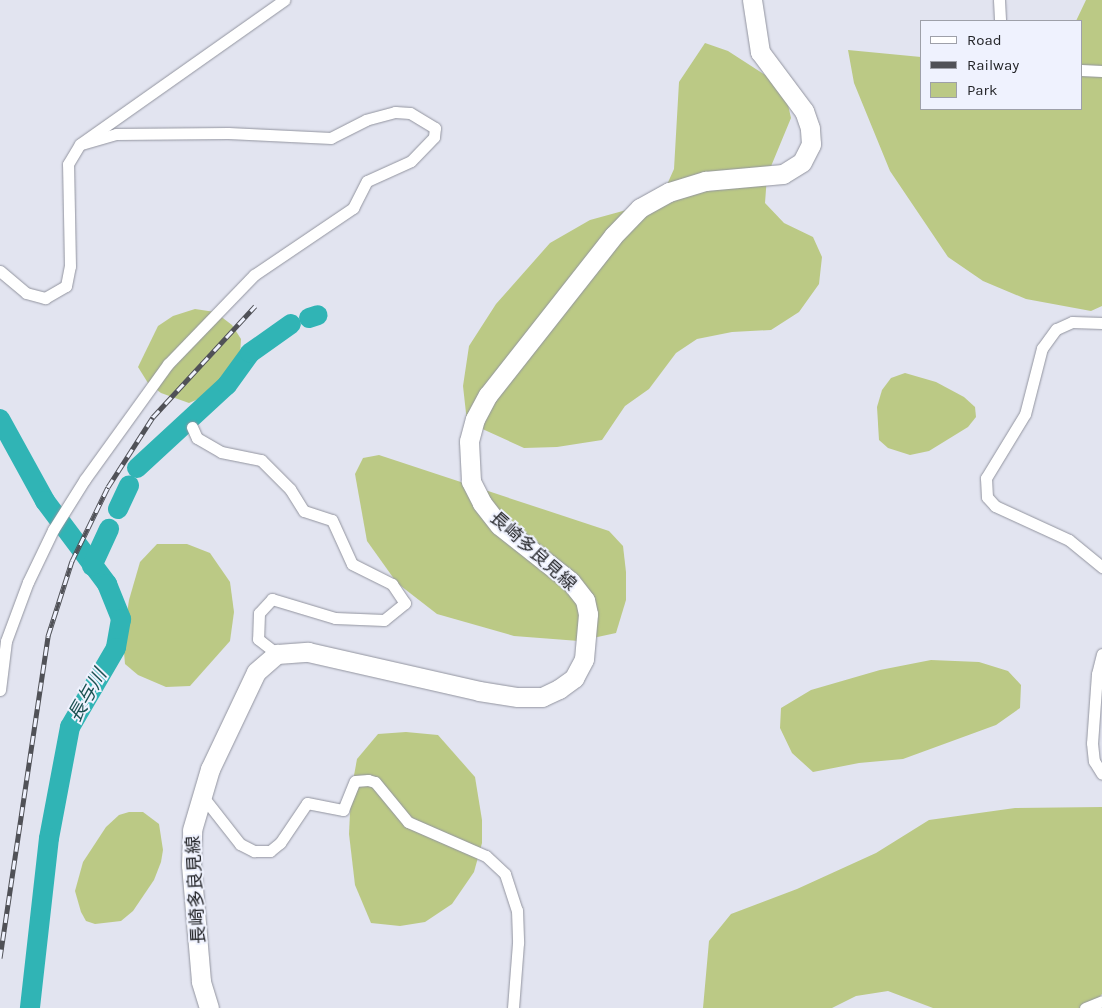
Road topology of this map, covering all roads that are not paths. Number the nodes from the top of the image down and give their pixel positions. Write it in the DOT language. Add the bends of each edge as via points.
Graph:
graph roads {
  1 [pos="284,0"];
  2 [pos="752,0"];
  3 [pos="999,0"];
  4 [pos="1000,20"];
  5 [pos="1082,70"];
  6 [pos="1102,72"];
  7 [pos="80,144"];
  8 [pos="0,271"];
  9 [pos="1102,324"];
  10 [pos="192,427"];
  11 [pos="1102,567"];
  12 [pos="277,654"];
  13 [pos="1102,654"];
  14 [pos="0,690"];
  15 [pos="1102,774"];
  16 [pos="200,794"];
  17 [pos="1102,1001"];
  18 [pos="210,1008"];
  19 [pos="513,1008"];
  20 [pos="1085,1008"];
  1 -- 7 [label="street"];
  2 -- 12 [label="main road, 長崎多良見線" via="760,52 804,111 810,128 811,144 802,162 783,174 705,181 669,192 640,208 594,259 488,395 475,419 469,441 471,482 482,503 499,525 570,581 585,600 587,641 584,659 574,678 542,697 518,697 308,652"];
  3 -- 4 [label="street"];
  5 -- 6 [label="street"];
  7 -- 8 [label="street" via="68,164 70,266 66,286 46,298 26,294"];
  7 -- 14 [label="street" via="116,134 228,133 331,138 366,120 394,112 410,113 435,128 434,137 411,161 367,181 353,208 254,275 168,364 74,495 53,530 28,582 6,641"];
  9 -- 11 [label="street" via="1072,322 1056,329 1039,356 1025,414 986,478 987,497 995,506 1069,540"];
  10 -- 12 [label="street" via="197,438 221,452 260,460 290,489 304,510 332,520 352,564 392,584 405,603 384,620 335,618 272,599 259,613 258,639"];
  12 -- 16 [label="main road, 長崎多良見線" via="256,672"];
  13 -- 15 [label="street" via="1097,674 1092,743 1094,761"];
  16 -- 18 [label="main road, 長崎多良見線" via="192,830 191,865 202,981"];
  16 -- 19 [label="street" via="240,844 254,851 270,851 307,803 343,810 356,781 368,780 375,782 408,822 486,856 506,874 517,910"];
  17 -- 20 [label="street"];
}
